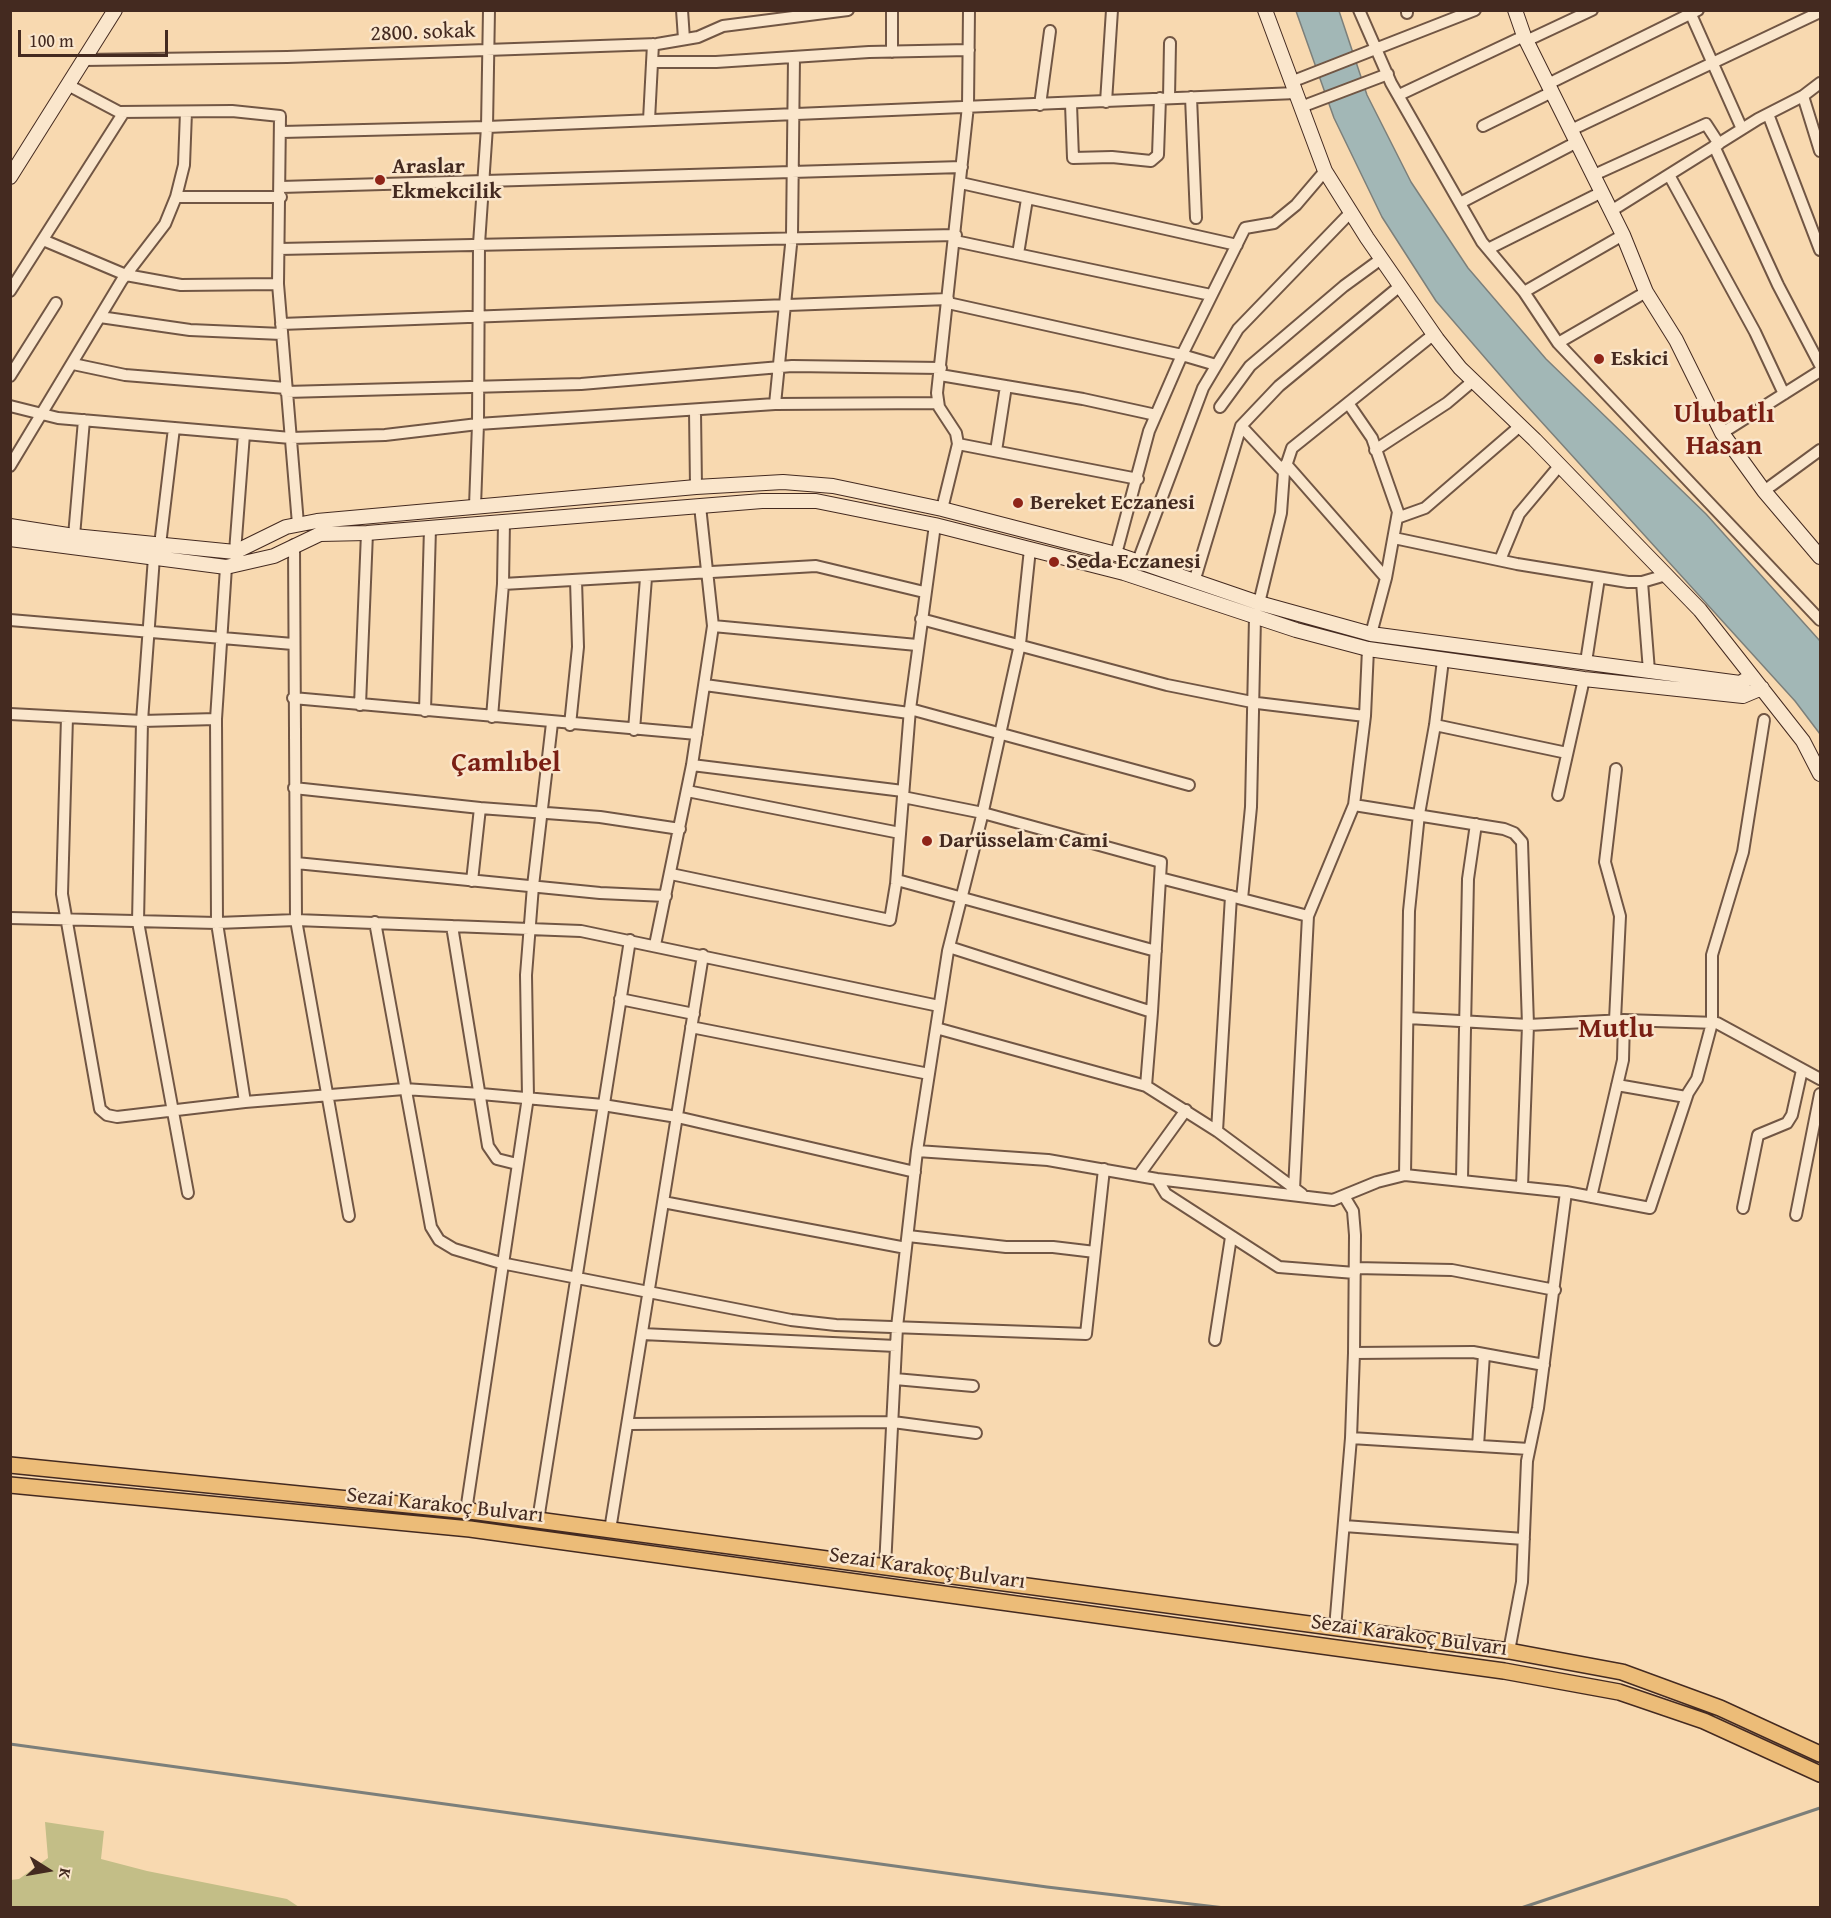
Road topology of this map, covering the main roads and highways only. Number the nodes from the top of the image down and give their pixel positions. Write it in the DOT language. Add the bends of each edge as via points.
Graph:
graph roads {
  1 [pos="115,10"];
  2 [pos="1265,10"];
  3 [pos="1515,10"];
  4 [pos="10,177"];
  5 [pos="10,526"];
  6 [pos="10,539"];
  7 [pos="157,551"];
  8 [pos="1821,557"];
  9 [pos="1752,676"];
  10 [pos="1762,688"];
  11 [pos="1821,774"];
  12 [pos="10,1465"];
  13 [pos="10,1485"];
  14 [pos="1821,1754"];
  15 [pos="1821,1774"];
  1 -- 4 [label="main road"];
  2 -- 9 [label="main road" via="1325,171 1434,334 1473,381 1700,610"];
  3 -- 8 [label="main road" via="1525,38 1623,235 1646,292 1676,340 1722,433 1764,491"];
  5 -- 7 [label="main road"];
  6 -- 7 [label="main road"];
  7 -- 9 [label="main road" via="235,552 298,524 696,486 783,482 833,486 942,509 1116,554 1259,603 1371,634 1740,683"];
  7 -- 10 [label="main road" via="226,567 274,556 320,534 816,501 935,525 1124,573 1255,617 1368,649 1743,696"];
  9 -- 10 [label="main road"];
  10 -- 11 [label="main road" via="1803,741"];
  12 -- 14 [label="main road" via="466,1511 1509,1651 1622,1672 1720,1708"];
  13 -- 15 [label="main road, Sezai Karakoç Bulvarı" via="470,1529 1504,1671 1618,1692 1704,1721"];
}
